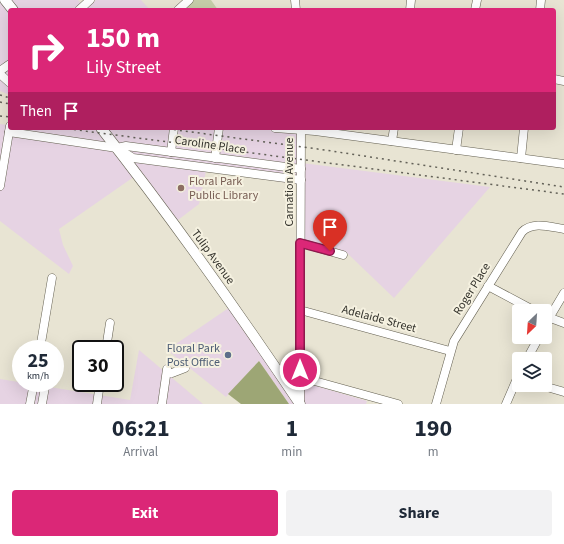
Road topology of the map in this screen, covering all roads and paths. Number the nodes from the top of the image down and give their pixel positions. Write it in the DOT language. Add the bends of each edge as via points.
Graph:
graph roads {
  1 [pos="5,0"];
  2 [pos="90,0"];
  3 [pos="189,0"];
  4 [pos="11,8"];
  5 [pos="81,8"];
  6 [pos="180,8"];
  7 [pos="8,66"];
  8 [pos="0,73"];
  9 [pos="8,81"];
  10 [pos="10,130"];
  11 [pos="16,130"];
  12 [pos="103,130"];
  13 [pos="174,130"];
  14 [pos="219,130"];
  15 [pos="301,130"];
  16 [pos="308,130"];
  17 [pos="394,130"];
  18 [pos="459,130"];
  19 [pos="524,130"];
  20 [pos="392,142"];
  21 [pos="117,148"];
  22 [pos="456,150"];
  23 [pos="171,152"];
  24 [pos="3,153"];
  25 [pos="215,158"];
  26 [pos="520,158"];
  27 [pos="564,164"];
  28 [pos="301,169"];
  29 [pos="301,180"];
  30 [pos="0,186"];
  31 [pos="564,229"];
  32 [pos="300,243"];
  33 [pos="343,255"];
  34 [pos="52,278"];
  35 [pos="488,286"];
  36 [pos="564,293"];
  37 [pos="522,304"];
  38 [pos="300,310"];
  39 [pos="552,311"];
  40 [pos="552,321"];
  41 [pos="564,323"];
  42 [pos="110,324"];
  43 [pos="42,340"];
  44 [pos="107,340"];
  45 [pos="450,351"];
  46 [pos="185,368"];
  47 [pos="300,377"];
  48 [pos="552,388"];
  49 [pos="512,390"];
  50 [pos="33,392"];
  51 [pos="44,392"];
  52 [pos="99,392"];
  53 [pos="564,392"];
  54 [pos="30,404"];
  55 [pos="42,404"];
  56 [pos="97,404"];
  57 [pos="162,404"];
  58 [pos="300,404"];
  59 [pos="398,404"];
  60 [pos="436,404"];
  61 [pos="506,404"];
  1 -- 4 [label="main road"];
  2 -- 5 [label="street"];
  3 -- 6 [label="street"];
  7 -- 8 [label="street"];
  8 -- 9 [label="street"];
  10 -- 24 [label="street"];
  11 -- 21 [label="street"];
  12 -- 21 [label="main road, Tulip Avenue"];
  13 -- 23 [label="street"];
  14 -- 25 [label="street"];
  15 -- 28 [label="street, Carnation Avenue"];
  16 -- 20 [label="street"];
  17 -- 20 [label="street"];
  18 -- 22 [label="street"];
  19 -- 26 [label="street"];
  20 -- 22 [label="street"];
  21 -- 23 [label="street, Caroline Place" via="126,146"];
  21 -- 29 [label="street" via="133,158"];
  21 -- 58 [label="main road, Tulip Avenue"];
  22 -- 26 [label="street"];
  23 -- 25 [label="street, Caroline Place"];
  24 -- 30 [label="street"];
  25 -- 28 [label="street, Caroline Place"];
  26 -- 27 [label="street"];
  28 -- 29 [label="street, Carnation Avenue"];
  29 -- 32 [label="street, Carnation Avenue"];
  31 -- 35 [label="street, Roger Place" via="537,225 525,229"];
  32 -- 33 [label="street"];
  32 -- 38 [label="street, Carnation Avenue"];
  34 -- 43 [label="street"];
  35 -- 37 [label="street"];
  35 -- 45 [label="street, Roger Place"];
  36 -- 39 [label="street"];
  38 -- 45 [label="street, Adelaide Street"];
  38 -- 47 [label="street, Carnation Avenue"];
  40 -- 41 [label="street"];
  42 -- 44 [label="street"];
  45 -- 60 [label="street, Roger Place"];
  46 -- 57 [label="street" via="170,371"];
  47 -- 58 [label="street, Carnation Avenue"];
  47 -- 59 [label="street"];
  48 -- 53 [label="street"];
  49 -- 61 [label="street"];
  50 -- 54 [label="street"];
  51 -- 55 [label="street"];
  52 -- 56 [label="street"];
}
